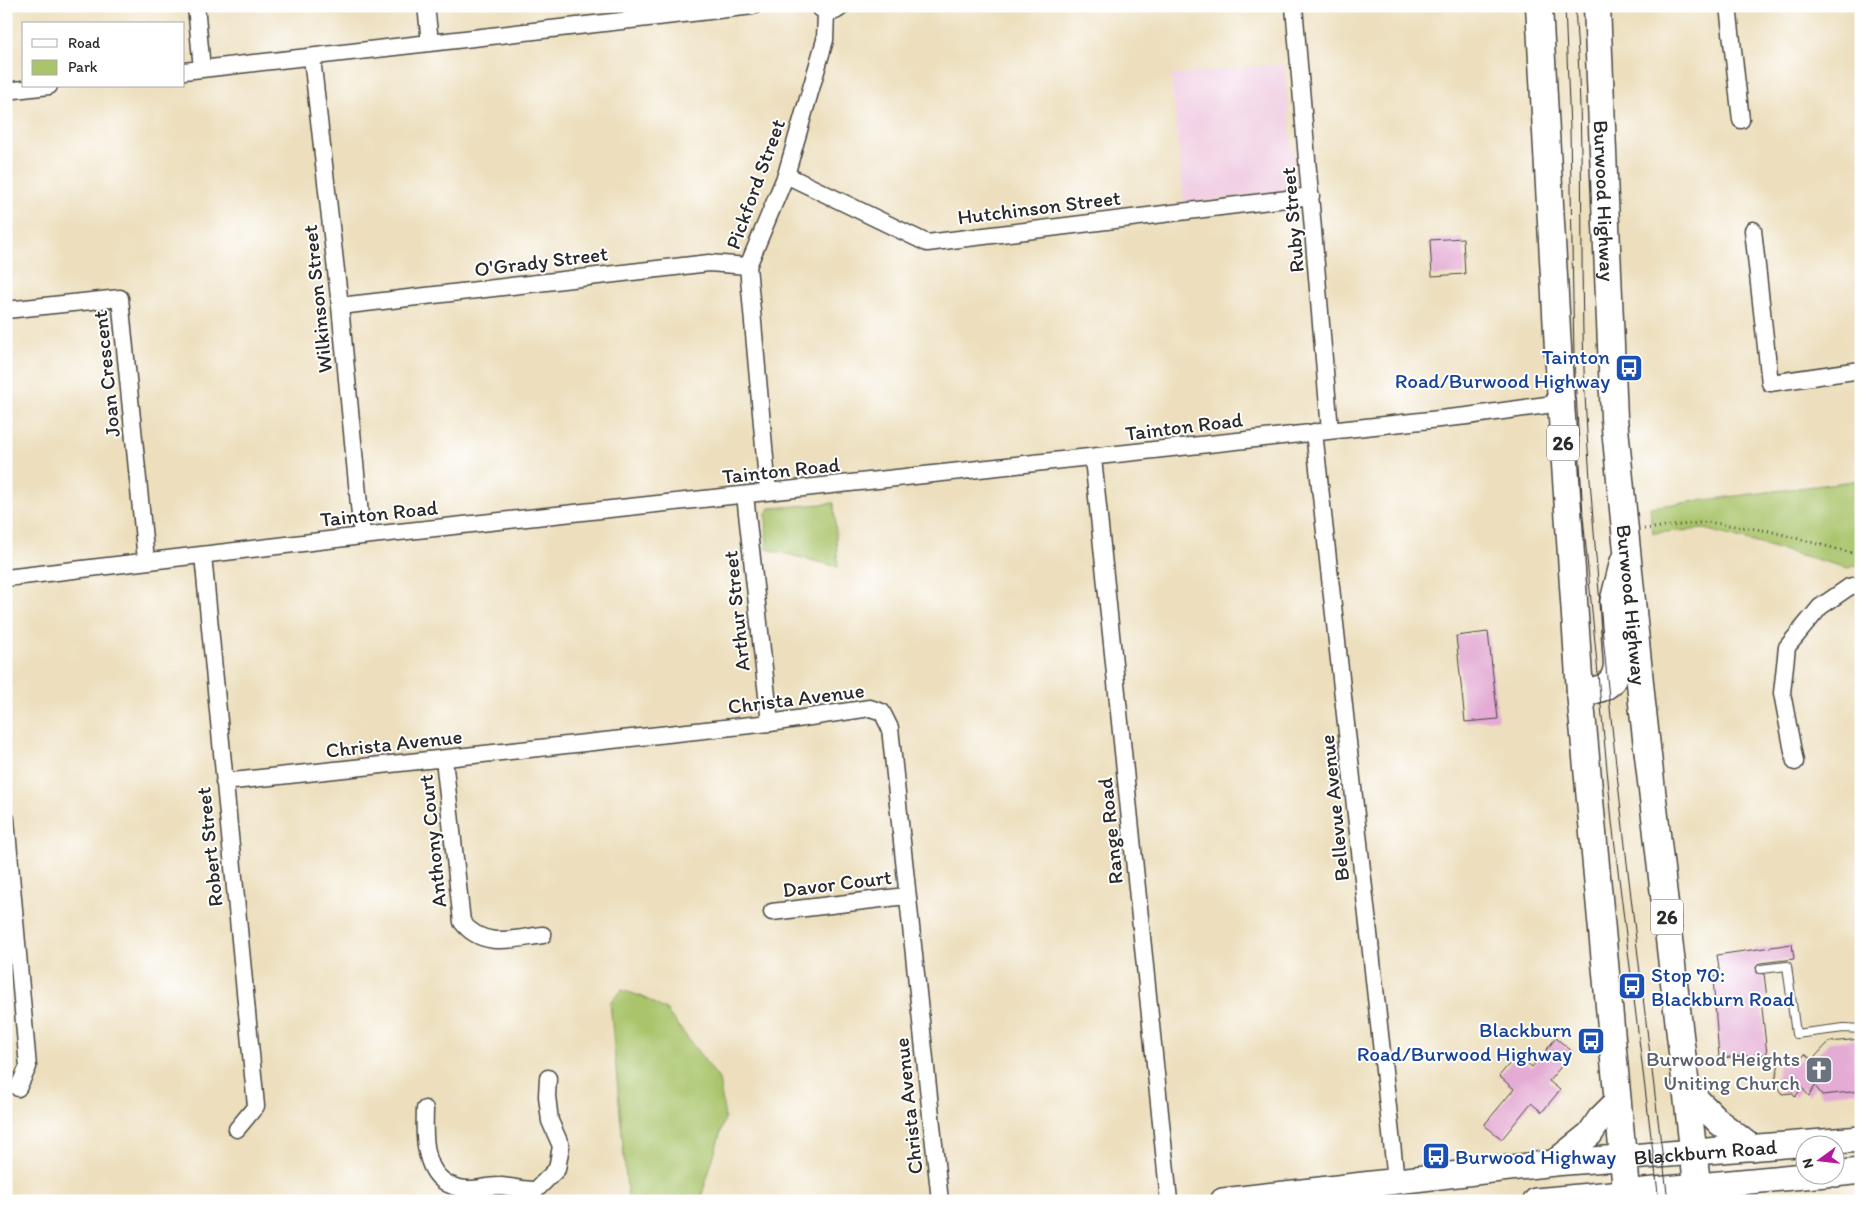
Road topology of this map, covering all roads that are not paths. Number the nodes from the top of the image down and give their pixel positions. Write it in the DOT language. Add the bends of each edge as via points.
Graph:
graph roads {
  1 [pos="196,6"];
  2 [pos="426,6"];
  3 [pos="753,6"];
  4 [pos="842,6"];
  5 [pos="1294,6"];
  6 [pos="1539,6"];
  7 [pos="1597,6"];
  8 [pos="1728,6"];
  9 [pos="822,9"];
  10 [pos="648,12"];
  11 [pos="430,42"];
  12 [pos="312,58"];
  13 [pos="202,69"];
  14 [pos="185,71"];
  15 [pos="32,88"];
  16 [pos="6,91"];
  17 [pos="1741,120"];
  18 [pos="786,175"];
  19 [pos="1312,196"];
  20 [pos="1753,230"];
  21 [pos="748,266"];
  22 [pos="340,306"];
  23 [pos="6,310"];
  24 [pos="1861,370"];
  25 [pos="1561,403"];
  26 [pos="1322,431"];
  27 [pos="1093,458"];
  28 [pos="768,492"];
  29 [pos="745,495"];
  30 [pos="362,536"];
  31 [pos="1634,538"];
  32 [pos="203,555"];
  33 [pos="146,560"];
  34 [pos="6,578"];
  35 [pos="1861,584"];
  36 [pos="1580,692"];
  37 [pos="770,723"];
  38 [pos="444,758"];
  39 [pos="1795,762"];
  40 [pos="224,782"];
  41 [pos="6,819"];
  42 [pos="906,896"];
  43 [pos="772,912"];
  44 [pos="543,935"];
  45 [pos="1761,969"];
  46 [pos="1861,1029"];
  47 [pos="548,1078"];
  48 [pos="18,1088"];
  49 [pos="1688,1090"];
  50 [pos="1618,1101"];
  51 [pos="425,1109"];
  52 [pos="237,1128"];
  53 [pos="1861,1139"];
  54 [pos="1752,1148"];
  55 [pos="1695,1152"];
  56 [pos="1623,1158"];
  57 [pos="1554,1163"];
  58 [pos="1861,1171"];
  59 [pos="1844,1173"];
  60 [pos="1794,1177"];
  61 [pos="1396,1180"];
  62 [pos="1768,1180"];
  63 [pos="1698,1194"];
  64 [pos="537,1195"];
  65 [pos="1626,1196"];
  66 [pos="1563,1200"];
  67 [pos="940,1201"];
  68 [pos="1170,1201"];
  69 [pos="1223,1201"];
  70 [pos="1536,1201"];
  71 [pos="1736,1201"];
  1 -- 13 [label="street"];
  2 -- 11 [label="street"];
  3 -- 10 [label="street"];
  4 -- 9 [label="street" via="835,12"];
  5 -- 19 [label="street, Ruby Street"];
  6 -- 25 [label="highway, 26"];
  7 -- 31 [label="highway, Burwood Highway / 26" via="1611,364"];
  8 -- 17 [label="street"];
  9 -- 18 [label="street, Pickford Street" via="825,40"];
  10 -- 11 [label="street"];
  11 -- 12 [label="street"];
  12 -- 13 [label="street"];
  12 -- 22 [label="street, Wilkinson Street"];
  13 -- 14 [label="street"];
  15 -- 16 [label="street"];
  18 -- 19 [label="street, Hutchinson Street" via="927,243"];
  18 -- 21 [label="street, Pickford Street"];
  19 -- 26 [label="street, Ruby Street"];
  20 -- 24 [label="street" via="1770,383"];
  21 -- 22 [label="street, O'Grady Street" via="709,263"];
  21 -- 28 [label="street, Pickford Street"];
  22 -- 30 [label="street, Wilkinson Street"];
  23 -- 33 [label="street, Joan Crescent" via="120,298"];
  25 -- 26 [label="street, Tainton Road"];
  25 -- 36 [label="highway, 26"];
  26 -- 27 [label="street, Tainton Road"];
  26 -- 61 [label="street, Bellevue Avenue"];
  27 -- 28 [label="street, Tainton Road"];
  27 -- 68 [label="street, Range Road"];
  28 -- 29 [label="street, Tainton Road"];
  29 -- 30 [label="street, Tainton Road"];
  29 -- 37 [label="street, Arthur Street"];
  30 -- 32 [label="street, Tainton Road"];
  31 -- 36 [label="highway" via="1613,602 1616,674 1602,689"];
  31 -- 49 [label="highway, Burwood Highway / 26" via="1642,703"];
  32 -- 33 [label="street, Tainton Road"];
  32 -- 40 [label="street, Robert Street"];
  33 -- 34 [label="street, Tainton Road"];
  35 -- 39 [label="street" via="1849,587 1820,607 1787,647 1782,693"];
  36 -- 50 [label="highway, 26"];
  37 -- 38 [label="street, Christa Avenue"];
  37 -- 42 [label="street, Christa Avenue" via="870,708 882,712 890,728"];
  38 -- 40 [label="street, Christa Avenue"];
  38 -- 44 [label="street, Anthony Court" via="462,922 471,933 494,940"];
  40 -- 52 [label="street, Robert Street" via="256,1106"];
  41 -- 48 [label="street" via="28,1067"];
  42 -- 43 [label="street, Davor Court"];
  42 -- 67 [label="street, Christa Avenue"];
  45 -- 46 [label="lane" via="1787,966 1796,1034"];
  47 -- 64 [label="street" via="550,1121 561,1146 557,1169"];
  49 -- 54 [label="main road" via="1720,1123"];
  49 -- 55 [label="highway, Burwood Highway / 26"];
  50 -- 56 [label="highway, 26"];
  50 -- 57 [label="main road" via="1590,1134"];
  51 -- 64 [label="street" via="430,1166 444,1183 465,1189 500,1186"];
  53 -- 54 [label="main road, Blackburn Road"];
  54 -- 55 [label="main road, Blackburn Road"];
  55 -- 56 [label="main road, Blackburn Road"];
  55 -- 63 [label="highway, Burwood Highway / 26"];
  56 -- 57 [label="main road, Blackburn Road"];
  56 -- 65 [label="highway, 26"];
  57 -- 61 [label="main road, Blackburn Road"];
  58 -- 59 [label="main road"];
  60 -- 62 [label="main road, Blackburn Road"];
  61 -- 69 [label="main road, Blackburn Road"];
  62 -- 63 [label="main road, Blackburn Road"];
  62 -- 71 [label="main road"];
  63 -- 65 [label="main road, Blackburn Road"];
  65 -- 66 [label="main road, Blackburn Road"];
  66 -- 70 [label="main road, Blackburn Road"];
}
